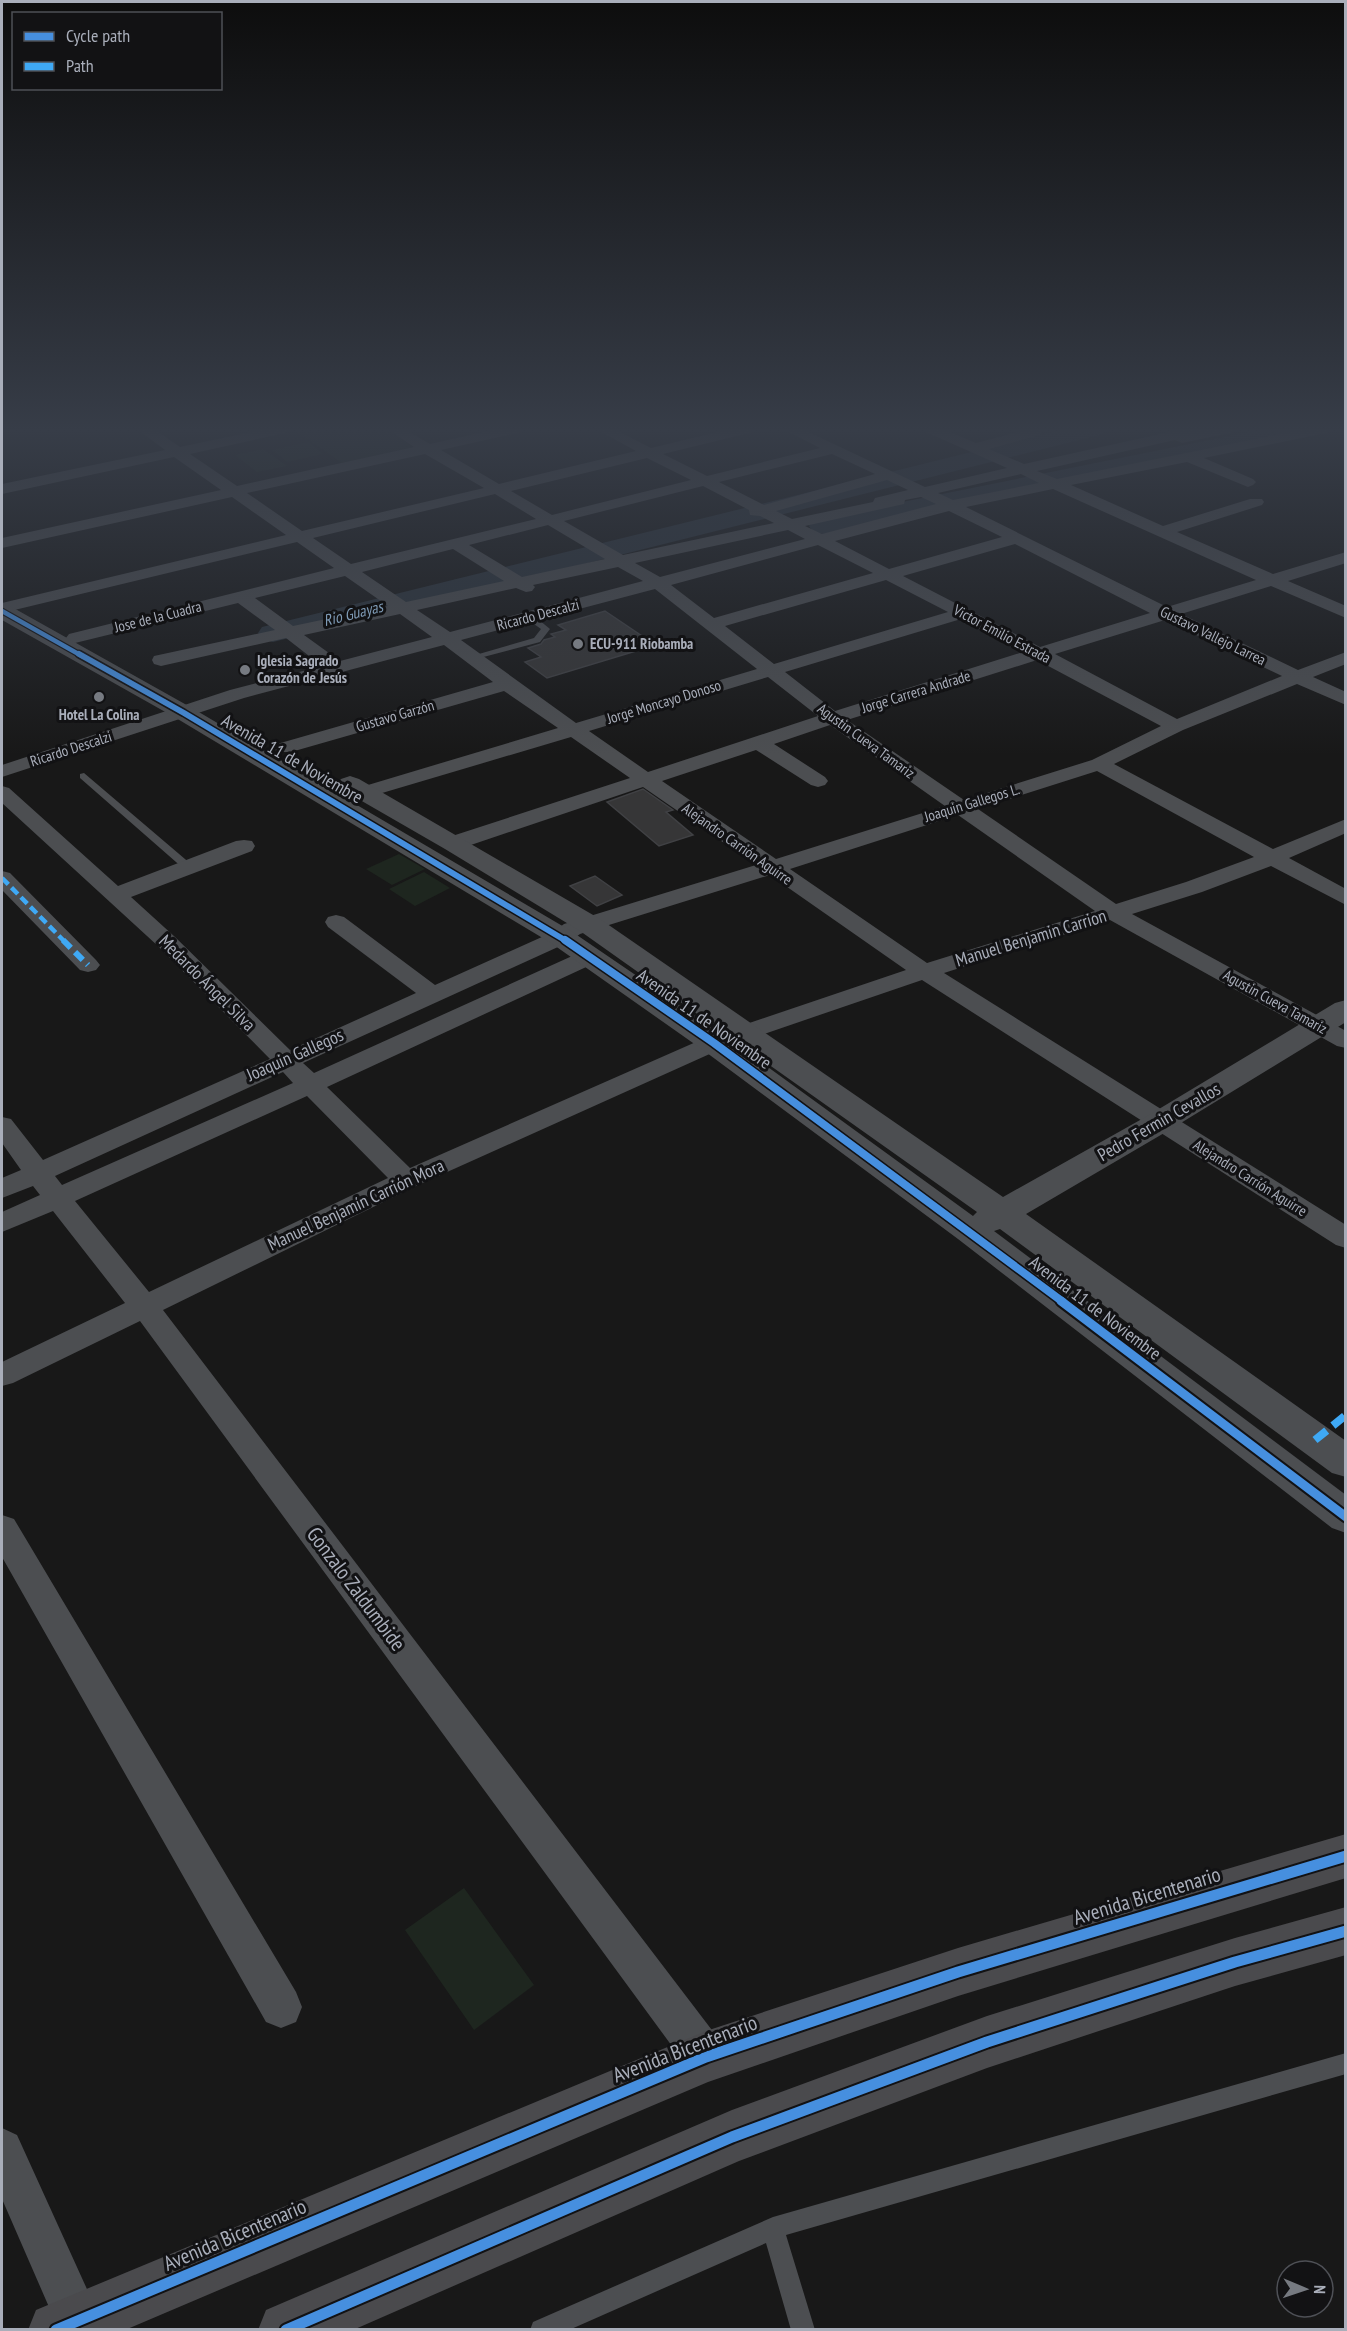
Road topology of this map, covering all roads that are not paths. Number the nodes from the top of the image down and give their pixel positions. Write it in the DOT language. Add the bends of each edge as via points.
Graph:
graph roads {
  1 [pos="26,538"];
  2 [pos="290,538"];
  3 [pos="301,538"];
  4 [pos="482,538"];
  5 [pos="582,538"];
  6 [pos="653,538"];
  7 [pos="714,538"];
  8 [pos="727,538"];
  9 [pos="825,538"];
  10 [pos="1017,538"];
  11 [pos="1173,538"];
  12 [pos="820,539"];
  13 [pos="2,543"];
  14 [pos="456,544"];
  15 [pos="603,550"];
  16 [pos="1346,557"];
  17 [pos="349,570"];
  18 [pos="888,574"];
  19 [pos="1271,580"];
  20 [pos="658,583"];
  21 [pos="242,597"];
  22 [pos="4,605"];
  23 [pos="562,608"];
  24 [pos="963,613"];
  25 [pos="1346,613"];
  26 [pos="1166,614"];
  27 [pos="530,617"];
  28 [pos="712,624"];
  29 [pos="75,638"];
  30 [pos="448,639"];
  31 [pos="1038,654"];
  32 [pos="1346,657"];
  33 [pos="475,658"];
  34 [pos="337,668"];
  35 [pos="771,670"];
  36 [pos="1296,677"];
  37 [pos="507,684"];
  38 [pos="1346,699"];
  39 [pos="196,709"];
  40 [pos="832,718"];
  41 [pos="1176,726"];
  42 [pos="572,729"];
  43 [pos="759,743"];
  44 [pos="284,748"];
  45 [pos="1098,764"];
  46 [pos="2,771"];
  47 [pos="84,776"];
  48 [pos="644,779"];
  49 [pos="818,781"];
  50 [pos="2,792"];
  51 [pos="365,792"];
  52 [pos="959,807"];
  53 [pos="1346,825"];
  54 [pos="454,843"];
  55 [pos="244,846"];
  56 [pos="1269,858"];
  57 [pos="188,867"];
  58 [pos="770,867"];
  59 [pos="2,878"];
  60 [pos="115,895"];
  61 [pos="1346,898"];
  62 [pos="1112,912"];
  63 [pos="336,922"];
  64 [pos="590,925"];
  65 [pos="561,937"];
  66 [pos="589,957"];
  67 [pos="88,965"];
  68 [pos="925,971"];
  69 [pos="433,995"];
  70 [pos="1346,1009"];
  71 [pos="746,1032"];
  72 [pos="1332,1034"];
  73 [pos="714,1043"];
  74 [pos="285,1060"];
  75 [pos="310,1085"];
  76 [pos="1160,1122"];
  77 [pos="2,1125"];
  78 [pos="406,1180"];
  79 [pos="47,1185"];
  80 [pos="2,1189"];
  81 [pos="1002,1213"];
  82 [pos="2,1222"];
  83 [pos="970,1231"];
  84 [pos="1346,1238"];
  85 [pos="145,1306"];
  86 [pos="2,1375"];
  87 [pos="1315,1440"];
  88 [pos="1346,1462"];
  89 [pos="1279,1467"];
  90 [pos="1346,1517"];
  91 [pos="2,1528"];
  92 [pos="1346,1856"];
  93 [pos="1346,1931"];
  94 [pos="281,2007"];
  95 [pos="706,2057"];
  96 [pos="1346,2063"];
  97 [pos="2,2150"];
  98 [pos="772,2228"];
  99 [pos="67,2325"];
  100 [pos="286,2330"];
  101 [pos="541,2330"];
  102 [pos="803,2330"];
  1 -- 13 [label="street"];
  2 -- 22 [label="street"];
  3 -- 17 [label="street, Alejandro Carrión Aguirre"];
  4 -- 14 [label="street, Jose de la Cuadra"];
  5 -- 15 [label="street, Agustin Cueva Tamariz"];
  6 -- 15 [label="street"];
  7 -- 8 [label="street" via="166,659"];
  9 -- 12 [label="street, Ricardo Descalzi"];
  10 -- 18 [label="street"];
  10 -- 26 [label="street, Gustavo Vallejo Larrea"];
  11 -- 19 [label="street"];
  12 -- 18 [label="street, Victor Emilio Estrada"];
  12 -- 20 [label="street, Ricardo Descalzi"];
  14 -- 17 [label="street, Jose de la Cuadra"];
  14 -- 23 [label="street"];
  15 -- 20 [label="street, Agustin Cueva Tamariz"];
  16 -- 19 [label="street, Jorge Carrera Andrade"];
  17 -- 21 [label="street, Jose de la Cuadra"];
  17 -- 30 [label="street, Alejandro Carrión Aguirre"];
  18 -- 24 [label="street, Victor Emilio Estrada"];
  18 -- 28 [label="street"];
  19 -- 25 [label="street"];
  19 -- 26 [label="street, Jorge Carrera Andrade"];
  20 -- 23 [label="street, Ricardo Descalzi"];
  20 -- 28 [label="street, Agustin Cueva Tamariz"];
  21 -- 29 [label="street, Jose de la Cuadra"];
  21 -- 34 [label="street"];
  22 -- 29 [label="street, Avenida 11 de Noviembre"];
  22 -- 39 [label="street, Avenida 11 de Noviembre"];
  23 -- 27 [label="street, Ricardo Descalzi"];
  24 -- 31 [label="street, Victor Emilio Estrada"];
  24 -- 35 [label="street, Jorge Moncayo Donoso"];
  26 -- 31 [label="street, Jorge Carrera Andrade"];
  26 -- 36 [label="street, Gustavo Vallejo Larrea"];
  27 -- 30 [label="street, Ricardo Descalzi"];
  27 -- 33 [label="lane" via="546,629 537,640"];
  28 -- 35 [label="street, Agustin Cueva Tamariz"];
  29 -- 39 [label="street, Avenida 11 de Noviembre"];
  30 -- 33 [label="street, Alejandro Carrión Aguirre"];
  30 -- 34 [label="street, Ricardo Descalzi"];
  31 -- 40 [label="street, Jorge Carrera Andrade"];
  31 -- 41 [label="street, Victor Emilio Estrada"];
  32 -- 36 [label="street, Joaquin Gallegos L."];
  33 -- 37 [label="street, Alejandro Carrión Aguirre"];
  34 -- 39 [label="street, Ricardo Descalzi"];
  35 -- 40 [label="street, Agustin Cueva Tamariz"];
  35 -- 42 [label="street, Jorge Moncayo Donoso"];
  36 -- 38 [label="street, Gustavo Vallejo Larrea"];
  36 -- 41 [label="street, Joaquin Gallegos L."];
  37 -- 42 [label="street, Alejandro Carrión Aguirre"];
  37 -- 44 [label="street, Gustavo Garzón"];
  39 -- 44 [label="street, Avenida 11 de Noviembre"];
  39 -- 46 [label="street, Ricardo Descalzi"];
  39 -- 65 [label="street, Avenida 11 de Noviembre"];
  40 -- 43 [label="street, Jorge Carrera Andrade"];
  40 -- 52 [label="street, Agustin Cueva Tamariz"];
  41 -- 45 [label="street, Joaquin Gallegos L."];
  42 -- 48 [label="street, Alejandro Carrión Aguirre"];
  42 -- 51 [label="street, Jorge Moncayo Donoso"];
  43 -- 48 [label="street, Jorge Carrera Andrade"];
  43 -- 49 [label="street"];
  44 -- 51 [label="street, Avenida 11 de Noviembre"];
  45 -- 52 [label="street, Joaquin Gallegos L."];
  45 -- 56 [label="street"];
  47 -- 57 [label="lane"];
  48 -- 54 [label="street, Jorge Carrera Andrade"];
  48 -- 58 [label="street, Alejandro Carrión Aguirre"];
  50 -- 60 [label="street, Medardo Ángel Silva"];
  51 -- 54 [label="street, Avenida 11 de Noviembre"];
  52 -- 58 [label="street, Joaquin Gallegos L."];
  52 -- 62 [label="street, Agustin Cueva Tamariz"];
  53 -- 56 [label="street, Manuel Benjamin Carrion"];
  54 -- 64 [label="street, Avenida 11 de Noviembre"];
  55 -- 57 [label="street"];
  56 -- 61 [label="street"];
  56 -- 62 [label="street, Manuel Benjamin Carrion" via="1194,887"];
  57 -- 60 [label="street"];
  58 -- 64 [label="street, Joaquin Gallegos L."];
  58 -- 68 [label="street, Alejandro Carrión Aguirre"];
  59 -- 67 [label="street"];
  60 -- 74 [label="street, Medardo Ángel Silva"];
  62 -- 68 [label="street, Manuel Benjamin Carrion"];
  62 -- 72 [label="street, Agustin Cueva Tamariz"];
  63 -- 69 [label="street"];
  64 -- 65 [label="street, Joaquin Gallegos" via="579,926"];
  64 -- 71 [label="street, Avenida 11 de Noviembre"];
  65 -- 66 [label="street, Avenida 11 de Noviembre"];
  65 -- 69 [label="street, Joaquin Gallegos"];
  66 -- 73 [label="street, Avenida 11 de Noviembre"];
  66 -- 75 [label="street"];
  68 -- 71 [label="street, Manuel Benjamin Carrion"];
  68 -- 76 [label="street, Alejandro Carrión Aguirre"];
  69 -- 74 [label="street, Joaquin Gallegos"];
  70 -- 72 [label="street, Pedro Fermin Cevallos"];
  71 -- 73 [label="street, Manuel Benjamin Carrion"];
  71 -- 81 [label="street, Avenida 11 de Noviembre"];
  72 -- 76 [label="street, Pedro Fermin Cevallos"];
  73 -- 78 [label="street, Manuel Benjamín Carrión Mora"];
  73 -- 83 [label="street, Avenida 11 de Noviembre"];
  74 -- 75 [label="street, Medardo Ángel Silva"];
  74 -- 79 [label="street, Joaquin Gallegos"];
  75 -- 78 [label="street, Medardo Ángel Silva"];
  75 -- 79 [label="street"];
  76 -- 81 [label="street, Pedro Fermin Cevallos"];
  76 -- 84 [label="street, Alejandro Carrión Aguirre"];
  77 -- 79 [label="street, Gonzalo Zaldumbide"];
  78 -- 85 [label="street, Manuel Benjamín Carrión Mora"];
  79 -- 80 [label="street, Joaquin Gallegos"];
  79 -- 82 [label="street"];
  79 -- 85 [label="street, Gonzalo Zaldumbide"];
  81 -- 83 [label="street, Pedro Fermin Cevallos"];
  81 -- 87 [label="street, Avenida 11 de Noviembre"];
  83 -- 89 [label="street, Avenida 11 de Noviembre"];
  85 -- 86 [label="street, Manuel Benjamín Carrión Mora"];
  85 -- 95 [label="street, Gonzalo Zaldumbide"];
  87 -- 88 [label="street, Avenida 11 de Noviembre"];
  87 -- 89 [label="street"];
  89 -- 90 [label="street, Avenida 11 de Noviembre"];
  91 -- 94 [label="street"];
  92 -- 95 [label="main road, Avenida Bicentenario" via="958,1972"];
  93 -- 100 [label="main road" via="1235,1962 987,2042 743,2132"];
  95 -- 99 [label="main road, Avenida Bicentenario"];
  96 -- 98 [label="lane"];
  97 -- 99 [label="street"];
  98 -- 101 [label="lane"];
  98 -- 102 [label="lane"];
}
